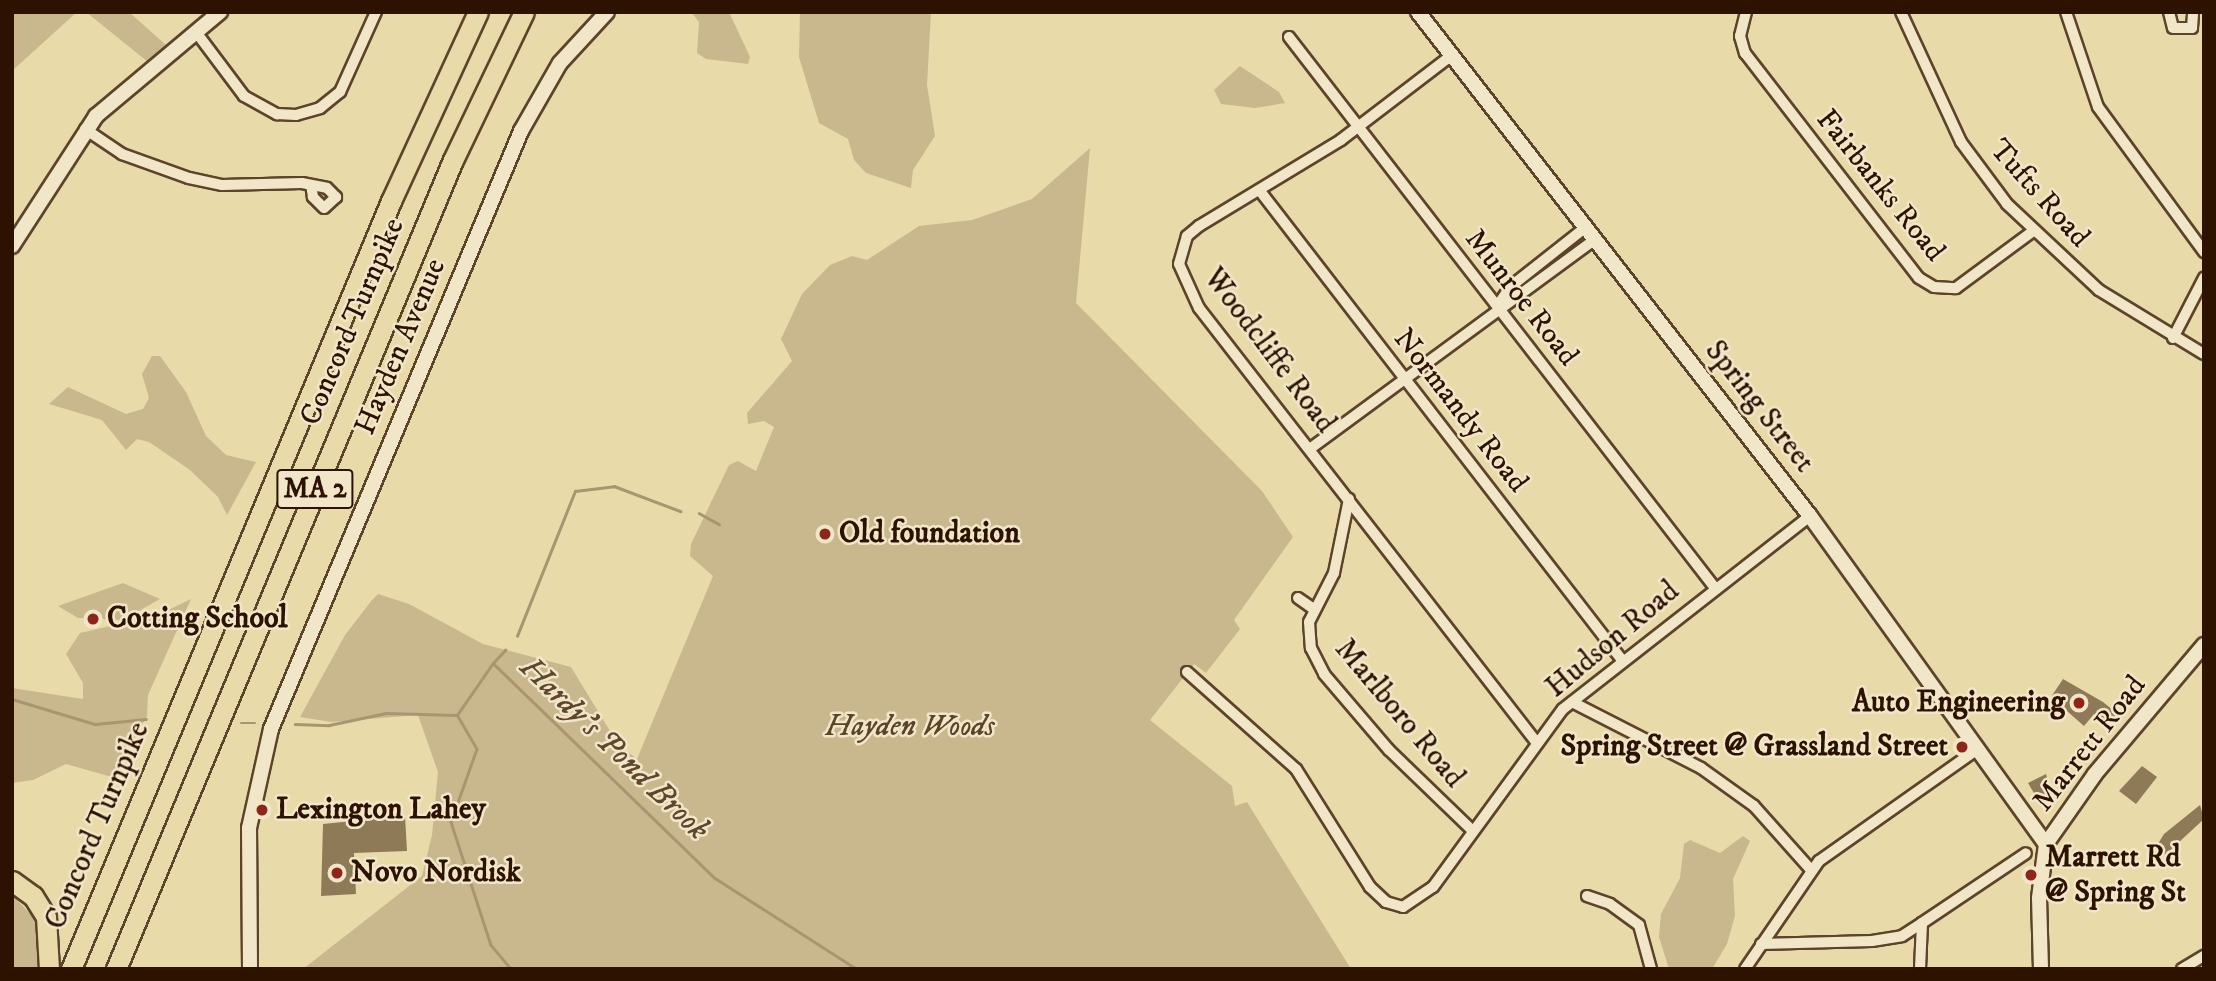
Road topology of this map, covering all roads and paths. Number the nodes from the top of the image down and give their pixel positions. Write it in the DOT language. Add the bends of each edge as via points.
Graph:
graph roads {
  1 [pos="220,12"];
  2 [pos="376,12"];
  3 [pos="478,12"];
  4 [pos="524,12"];
  5 [pos="607,12"];
  6 [pos="1418,12"];
  7 [pos="1746,12"];
  8 [pos="1900,12"];
  9 [pos="2066,12"];
  10 [pos="2169,12"];
  11 [pos="2193,12"];
  12 [pos="2192,28"];
  13 [pos="196,32"];
  14 [pos="2204,35"];
  15 [pos="1289,37"];
  16 [pos="1452,55"];
  17 [pos="1358,128"];
  18 [pos="85,130"];
  19 [pos="311,185"];
  20 [pos="1260,191"];
  21 [pos="1586,227"];
  22 [pos="2033,231"];
  23 [pos="1596,239"];
  24 [pos="12,246"];
  25 [pos="2204,253"];
  26 [pos="2204,278"];
  27 [pos="1497,307"];
  28 [pos="2174,338"];
  29 [pos="2204,354"];
  30 [pos="1404,378"];
  31 [pos="1311,448"];
  32 [pos="1349,499"];
  33 [pos="1810,516"];
  34 [pos="1715,588"];
  35 [pos="1298,598"];
  36 [pos="1314,609"];
  37 [pos="2204,645"];
  38 [pos="1622,660"];
  39 [pos="1187,672"];
  40 [pos="1572,702"];
  41 [pos="1537,743"];
  42 [pos="1978,750"];
  43 [pos="1474,831"];
  44 [pos="2046,844"];
  45 [pos="2026,853"];
  46 [pos="1811,870"];
  47 [pos="12,881"];
  48 [pos="1587,896"];
  49 [pos="1922,923"];
  50 [pos="1761,944"];
  51 [pos="2204,956"];
  52 [pos="50,969"];
  53 [pos="71,969"];
  54 [pos="116,969"];
  55 [pos="250,969"];
  56 [pos="1651,969"];
  57 [pos="1745,969"];
  58 [pos="1920,969"];
  59 [pos="2041,969"];
  60 [pos="2182,969"];
  1 -- 13 [label="main road"];
  2 -- 13 [label="street" via="340,92 320,108 296,115 277,114 244,96"];
  3 -- 53 [label="highway, Concord Turnpike / MA 2" via="391,201"];
  4 -- 54 [label="highway, Concord Turnpike / MA 2" via="453,160"];
  5 -- 55 [label="main road, Hayden Avenue" via="560,63 521,131 271,729 248,828"];
  6 -- 16 [label="main road, Spring Street"];
  7 -- 22 [label="street, Fairbanks Road" via="1740,36 1745,53 1919,278 1934,287 1956,288"];
  8 -- 22 [label="street, Tufts Road" via="1961,142"];
  9 -- 25 [label="street" via="2098,107"];
  10 -- 12 [label="street" via="2173,28"];
  11 -- 12 [label="street"];
  12 -- 14 [label="street"];
  13 -- 18 [label="main road"];
  15 -- 17 [label="street, Munroe Road"];
  16 -- 17 [label="street, Woodcliffe Road"];
  16 -- 21 [label="main road, Spring Street"];
  17 -- 20 [label="street, Woodcliffe Road"];
  17 -- 27 [label="street, Munroe Road"];
  18 -- 19 [label="street" via="122,154 189,178 222,185"];
  18 -- 24 [label="main road"];
  20 -- 30 [label="street, Normandy Road"];
  20 -- 31 [label="street, Woodcliffe Road" via="1187,236 1179,264 1199,308"];
  21 -- 23 [label="main road, Spring Street"];
  21 -- 27 [label="street" via="1510,287"];
  22 -- 28 [label="street, Tufts Road" via="2099,290"];
  23 -- 27 [label="street" via="1526,293"];
  23 -- 33 [label="main road, Spring Street"];
  26 -- 28 [label="street"];
  27 -- 30 [label="street"];
  27 -- 34 [label="street, Munroe Road"];
  28 -- 29 [label="street, Tufts Road"];
  30 -- 31 [label="street"];
  30 -- 38 [label="street, Normandy Road"];
  31 -- 32 [label="street, Woodcliffe Road"];
  32 -- 36 [label="street, Marlboro Road" via="1334,573"];
  32 -- 41 [label="street, Woodcliffe Road"];
  33 -- 34 [label="street, Hudson Road"];
  33 -- 42 [label="main road, Spring Street"];
  34 -- 38 [label="street, Hudson Road"];
  35 -- 36 [label="street"];
  36 -- 43 [label="street, Marlboro Road" via="1308,629 1311,648 1324,674 1424,786"];
  37 -- 44 [label="main road, Marrett Road" via="2095,774"];
  38 -- 40 [label="street, Hudson Road"];
  39 -- 43 [label="street, Hudson Road" via="1296,769 1370,887 1386,902 1403,906 1423,896"];
  40 -- 41 [label="street, Hudson Road"];
  40 -- 46 [label="street" via="1701,768 1754,806"];
  41 -- 43 [label="street, Hudson Road"];
  42 -- 44 [label="main road, Spring Street"];
  42 -- 46 [label="street" via="1837,845"];
  44 -- 59 [label="main road, Marrett Road" via="2039,898"];
  45 -- 49 [label="street"];
  46 -- 50 [label="street"];
  47 -- 52 [label="highway" via="33,896 46,916"];
  48 -- 56 [label="street" via="1611,904 1639,925"];
  49 -- 50 [label="street" via="1902,936 1872,941"];
  49 -- 58 [label="street"];
  50 -- 57 [label="street"];
  51 -- 60 [label="street"];
}
